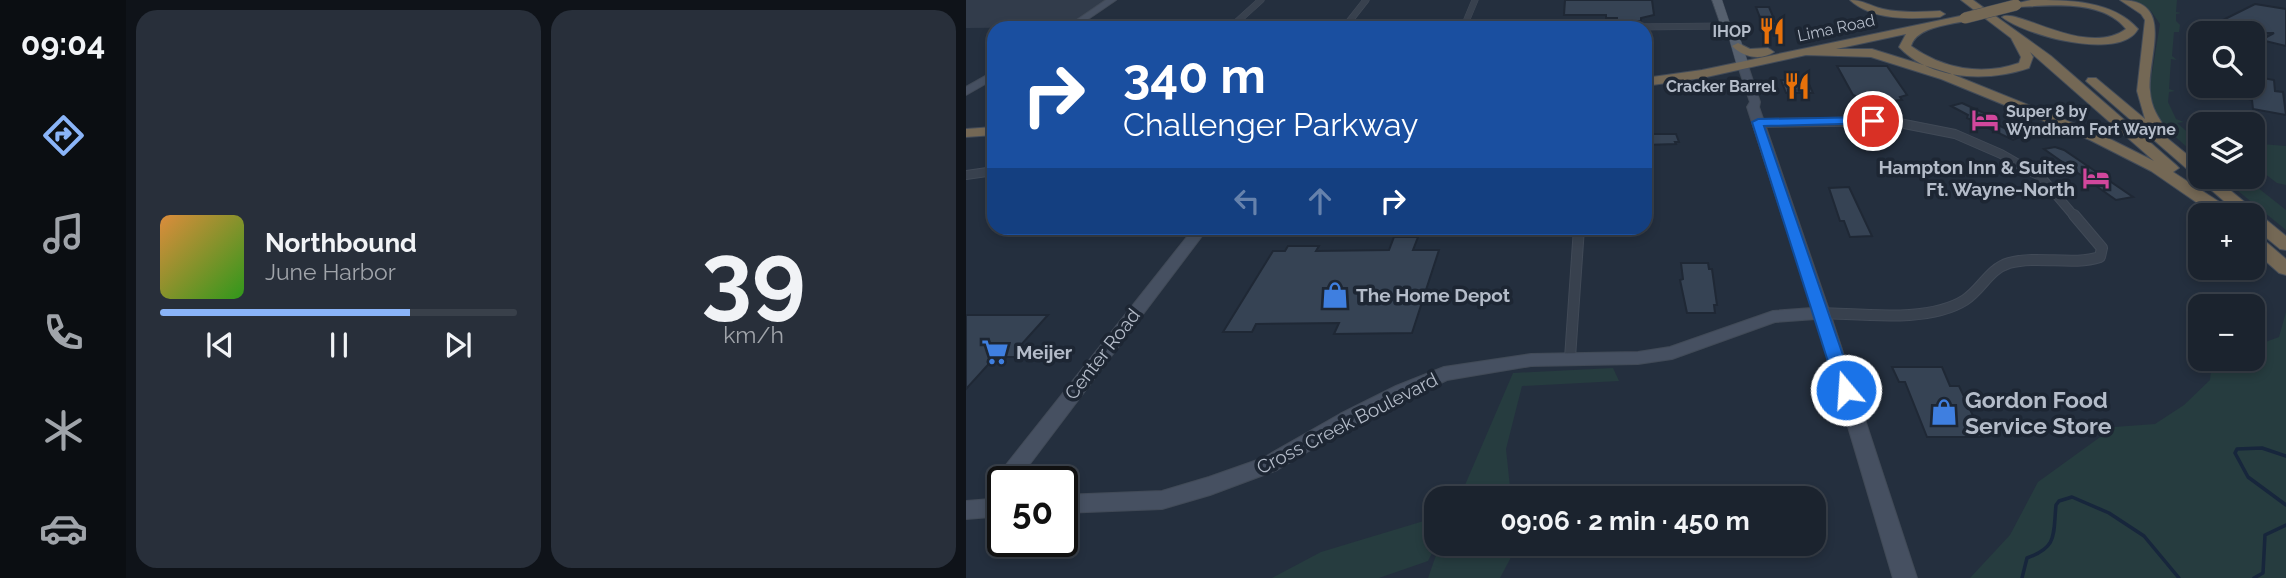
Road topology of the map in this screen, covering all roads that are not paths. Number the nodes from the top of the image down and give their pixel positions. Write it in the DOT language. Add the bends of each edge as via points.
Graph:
graph roads {
  1 [pos="1112,0"];
  2 [pos="1261,0"];
  3 [pos="1366,0"];
  4 [pos="1475,0"];
  5 [pos="1717,0"];
  6 [pos="1844,0"];
  7 [pos="1855,0"];
  8 [pos="2034,0"];
  9 [pos="2125,0"];
  10 [pos="1970,1"];
  11 [pos="2014,3"];
  12 [pos="1959,14"];
  13 [pos="2007,17"];
  14 [pos="1080,21"];
  15 [pos="1238,21"];
  16 [pos="1350,21"];
  17 [pos="1466,21"];
  18 [pos="1940,23"];
  19 [pos="1726,26"];
  20 [pos="1652,27"];
  21 [pos="1880,30"];
  22 [pos="2014,33"];
  23 [pos="1738,46"];
  24 [pos="1780,51"];
  25 [pos="1807,52"];
  26 [pos="1737,64"];
  27 [pos="1652,74"];
  28 [pos="1702,74"];
  29 [pos="987,78"];
  30 [pos="1652,81"];
  31 [pos="1738,81"];
  32 [pos="966,92"];
  33 [pos="1756,116"];
  34 [pos="987,122"];
  35 [pos="966,123"];
  36 [pos="987,132"];
  37 [pos="966,133"];
  38 [pos="2188,161"];
  39 [pos="2188,163"];
  40 [pos="987,172"];
  41 [pos="966,175"];
  42 [pos="2219,189"];
  43 [pos="2208,203"];
  44 [pos="2211,203"];
  45 [pos="2236,203"];
  46 [pos="2265,228"];
  47 [pos="1196,235"];
  48 [pos="1579,235"];
  49 [pos="2286,246"];
  50 [pos="2265,250"];
  51 [pos="2286,269"];
  52 [pos="1822,313"];
  53 [pos="1570,358"];
  54 [pos="1017,466"];
  55 [pos="1078,503"];
  56 [pos="1905,578"];
  1 -- 14 [label="main road"];
  2 -- 15 [label="street"];
  3 -- 16 [label="street"];
  4 -- 17 [label="street"];
  5 -- 19 [label="main road"];
  6 -- 21 [label="highway"];
  7 -- 12 [label="highway" via="1881,11"];
  8 -- 11 [label="highway, Lima Road"];
  9 -- 38 [label="highway" via="2150,20 2143,66 2146,109 2154,125"];
  10 -- 13 [label="highway"];
  10 -- 22 [label="highway"];
  11 -- 12 [label="highway, Lima Road, bridge"];
  11 -- 13 [label="highway" via="2082,5 2120,18 2132,29 2115,39 2077,39"];
  12 -- 18 [label="highway, Lima Road"];
  12 -- 21 [label="highway, Lima Road"];
  13 -- 39 [label="highway" via="2062,56"];
  18 -- 22 [label="highway" via="1912,33 1905,47 1931,64 1958,69 1996,72 2025,65 2027,57"];
  18 -- 25 [label="highway, Lima Road"];
  19 -- 20 [label="street"];
  19 -- 23 [label="main road" via="1732,29"];
  19 -- 26 [label="main road" via="1723,29"];
  21 -- 24 [label="highway, Lima Road"];
  22 -- 44 [label="highway"];
  23 -- 24 [label="highway" via="1748,53"];
  23 -- 26 [label="main road"];
  24 -- 26 [label="highway, Lima Road"];
  25 -- 26 [label="highway, Lima Road"];
  25 -- 43 [label="highway" via="1872,53 1945,76 2095,137 2157,168"];
  26 -- 27 [label="highway, Lima Road"];
  26 -- 28 [label="highway, Lima Road"];
  26 -- 31 [label="main road"];
  26 -- 33 [label="main road" via="1755,102"];
  28 -- 30 [label="highway, Lima Road"];
  28 -- 31 [label="highway"];
  29 -- 32 [label="main road"];
  31 -- 33 [label="main road"];
  33 -- 52 [label="main road"];
  33 -- 52 [label="street, Cross Creek Boulevard" via="1889,121 1955,134 2040,177 2103,252 2094,259 2004,264 1976,292 1935,311"];
  34 -- 35 [label="highway"];
  36 -- 37 [label="highway"];
  40 -- 41 [label="street"];
  42 -- 45 [label="highway"];
  46 -- 49 [label="highway"];
  47 -- 54 [label="main road, Center Road"];
  48 -- 53 [label="street"];
  50 -- 51 [label="highway"];
  52 -- 53 [label="main road, Cross Creek Boulevard" via="1773,317 1672,353"];
  52 -- 56 [label="main road"];
  53 -- 55 [label="main road, Cross Creek Boulevard" via="1494,364 1444,374 1347,419 1269,464 1210,486 1162,500"];
}
